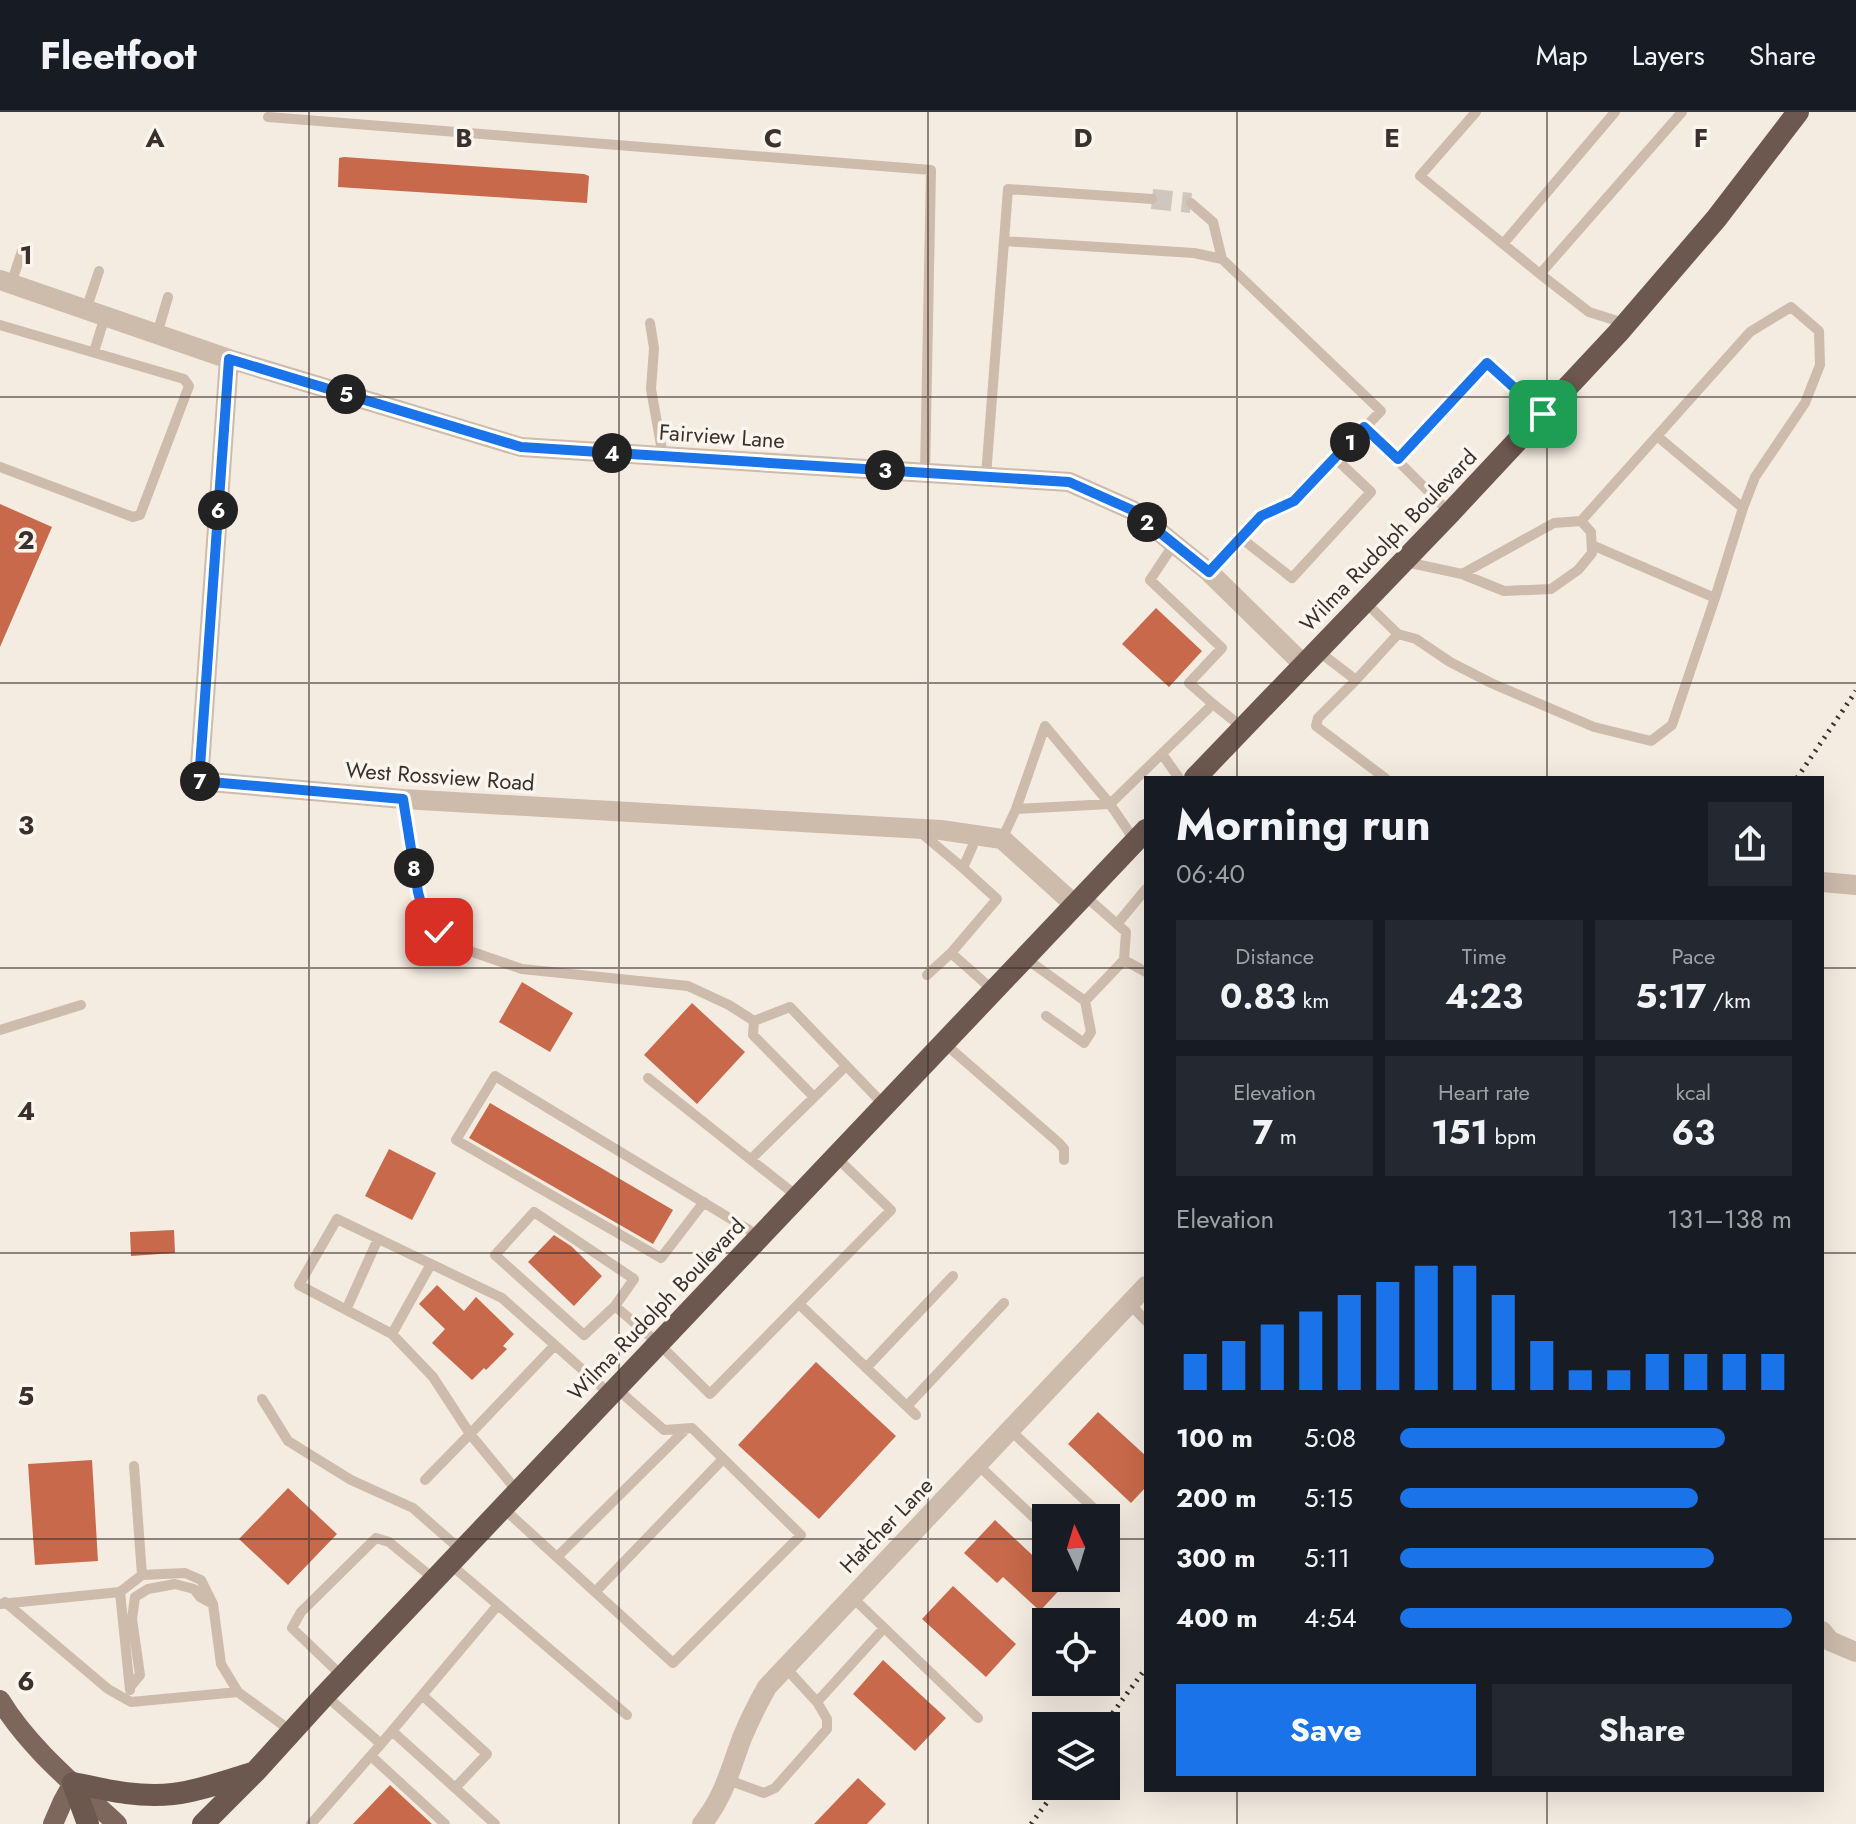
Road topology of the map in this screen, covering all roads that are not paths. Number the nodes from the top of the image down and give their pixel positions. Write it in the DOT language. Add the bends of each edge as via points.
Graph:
graph roads {
  1 [pos="1476,112"];
  2 [pos="1615,112"];
  3 [pos="1682,112"];
  4 [pos="1798,112"];
  5 [pos="268,117"];
  6 [pos="1152,199"];
  7 [pos="1191,203"];
  8 [pos="1004,241"];
  9 [pos="1503,244"];
  10 [pos="23,248"];
  11 [pos="1222,259"];
  12 [pos="99,271"];
  13 [pos="1540,274"];
  14 [pos="6,282"];
  15 [pos="168,297"];
  16 [pos="96,313"];
  17 [pos="650,323"];
  18 [pos="1626,324"];
  19 [pos="0,325"];
  20 [pos="157,334"];
  21 [pos="94,352"];
  22 [pos="229,359"];
  23 [pos="1543,414"];
  24 [pos="1364,427"];
  25 [pos="1657,436"];
  26 [pos="663,456"];
  27 [pos="1335,458"];
  28 [pos="1398,459"];
  29 [pos="0,467"];
  30 [pos="925,473"];
  31 [pos="986,476"];
  32 [pos="1743,508"];
  33 [pos="1450,513"];
  34 [pos="1581,521"];
  35 [pos="1241,538"];
  36 [pos="1174,544"];
  37 [pos="1592,545"];
  38 [pos="1404,562"];
  39 [pos="1209,572"];
  40 [pos="1462,574"];
  41 [pos="1715,598"];
  42 [pos="1365,602"];
  43 [pos="1398,634"];
  44 [pos="1311,658"];
  45 [pos="1356,680"];
  46 [pos="1213,704"];
  47 [pos="1242,727"];
  48 [pos="1162,754"];
  49 [pos="1178,776"];
  50 [pos="1197,776"];
  51 [pos="1382,776"];
  52 [pos="403,799"];
  53 [pos="1110,804"];
  54 [pos="1016,809"];
  55 [pos="916,829"];
  56 [pos="1143,834"];
  57 [pos="977,836"];
  58 [pos="1002,839"];
  59 [pos="963,868"];
  60 [pos="1824,882"];
  61 [pos="1856,885"];
  62 [pos="1144,891"];
  63 [pos="1080,900"];
  64 [pos="1117,924"];
  65 [pos="951,953"];
  66 [pos="1025,958"];
  67 [pos="1124,960"];
  68 [pos="1144,971"];
  69 [pos="927,975"];
  70 [pos="994,991"];
  71 [pos="1085,1001"];
  72 [pos="81,1005"];
  73 [pos="1046,1016"];
  74 [pos="754,1021"];
  75 [pos="0,1030"];
  76 [pos="944,1043"];
  77 [pos="846,1066"];
  78 [pos="648,1078"];
  79 [pos="814,1097"];
  80 [pos="884,1106"];
  81 [pos="836,1157"];
  82 [pos="751,1159"];
  83 [pos="1064,1160"];
  84 [pos="798,1197"];
  85 [pos="704,1202"];
  86 [pos="761,1237"];
  87 [pos="378,1239"];
  88 [pos="431,1264"];
  89 [pos="953,1276"];
  90 [pos="1144,1288"];
  91 [pos="1004,1303"];
  92 [pos="1129,1303"];
  93 [pos="799,1304"];
  94 [pos="615,1306"];
  95 [pos="346,1310"];
  96 [pos="1144,1319"];
  97 [pos="392,1334"];
  98 [pos="659,1344"];
  99 [pos="555,1345"];
  100 [pos="866,1368"];
  101 [pos="614,1392"];
  102 [pos="262,1399"];
  103 [pos="907,1406"];
  104 [pos="916,1415"];
  105 [pos="687,1428"];
  106 [pos="1009,1429"];
  107 [pos="470,1434"];
  108 [pos="723,1459"];
  109 [pos="977,1464"];
  110 [pos="134,1466"];
  111 [pos="425,1480"];
  112 [pos="510,1500"];
  113 [pos="1089,1504"];
  114 [pos="1032,1516"];
  115 [pos="557,1557"];
  116 [pos="449,1565"];
  117 [pos="142,1575"];
  118 [pos="120,1592"];
  119 [pos="595,1592"];
  120 [pos="851,1596"];
  121 [pos="2,1603"];
  122 [pos="213,1604"];
  123 [pos="498,1605"];
  124 [pos="884,1628"];
  125 [pos="1824,1634"];
  126 [pos="1856,1652"];
  127 [pos="784,1666"];
  128 [pos="343,1677"];
  129 [pos="130,1687"];
  130 [pos="238,1692"];
  131 [pos="325,1695"];
  132 [pos="422,1695"];
  133 [pos="0,1700"];
  134 [pos="131,1702"];
  135 [pos="817,1702"];
  136 [pos="627,1715"];
  137 [pos="978,1718"];
  138 [pos="291,1731"];
  139 [pos="392,1731"];
  140 [pos="381,1744"];
  141 [pos="371,1756"];
  142 [pos="255,1772"];
  143 [pos="728,1780"];
  144 [pos="73,1783"];
  145 [pos="455,1788"];
  146 [pos="53,1824"];
  147 [pos="88,1824"];
  148 [pos="117,1824"];
  149 [pos="203,1824"];
  150 [pos="311,1824"];
  151 [pos="445,1824"];
  152 [pos="495,1824"];
  153 [pos="702,1824"];
  1 -- 9 [label="lane" via="1420,176"];
  2 -- 9 [label="lane"];
  3 -- 13 [label="lane"];
  4 -- 18 [label="highway, Wilma Rudolph Boulevard"];
  5 -- 30 [label="lane" via="931,170"];
  6 -- 8 [label="lane" via="1008,189"];
  7 -- 11 [label="lane" via="1213,222"];
  8 -- 11 [label="lane"];
  8 -- 31 [label="lane"];
  9 -- 13 [label="lane"];
  10 -- 14 [label="lane"];
  11 -- 24 [label="lane" via="1381,411"];
  12 -- 16 [label="lane"];
  13 -- 18 [label="lane" via="1589,312"];
  14 -- 16 [label="street, Fairview Lane"];
  15 -- 20 [label="lane"];
  16 -- 20 [label="street, Fairview Lane"];
  16 -- 21 [label="lane"];
  17 -- 26 [label="lane" via="651,389"];
  18 -- 23 [label="highway, Wilma Rudolph Boulevard"];
  19 -- 21 [label="lane"];
  20 -- 22 [label="street, Fairview Lane"];
  21 -- 29 [label="lane" via="184,379 189,386 140,515 133,517"];
  22 -- 26 [label="street, Fairview Lane" via="521,447"];
  22 -- 52 [label="street, West Rossview Road" via="199,781"];
  23 -- 28 [label="lane" via="1487,363"];
  23 -- 33 [label="highway, Wilma Rudolph Boulevard"];
  24 -- 27 [label="lane"];
  24 -- 28 [label="lane"];
  25 -- 32 [label="lane"];
  25 -- 32 [label="lane" via="1750,332 1791,307 1819,331 1820,365 1805,403 1755,477"];
  25 -- 34 [label="lane"];
  26 -- 30 [label="street, Fairview Lane"];
  27 -- 35 [label="lane" via="1294,501 1261,516"];
  27 -- 35 [label="lane" via="1371,492 1292,578"];
  28 -- 33 [label="lane"];
  30 -- 31 [label="street, Fairview Lane"];
  31 -- 36 [label="street, Fairview Lane" via="1069,482 1132,510"];
  32 -- 41 [label="lane"];
  33 -- 38 [label="highway, Wilma Rudolph Boulevard"];
  34 -- 37 [label="lane" via="1591,532"];
  34 -- 40 [label="lane" via="1554,523"];
  35 -- 39 [label="lane"];
  36 -- 39 [label="street, Fairview Lane"];
  36 -- 46 [label="lane" via="1150,580 1222,648 1189,683"];
  37 -- 40 [label="lane" via="1578,570 1551,589 1504,591"];
  37 -- 41 [label="lane"];
  38 -- 40 [label="lane"];
  38 -- 42 [label="highway, Wilma Rudolph Boulevard"];
  39 -- 44 [label="street, Fairview Lane"];
  41 -- 43 [label="lane" via="1672,725 1651,741 1594,727 1491,683"];
  42 -- 43 [label="lane"];
  42 -- 44 [label="highway, Wilma Rudolph Boulevard"];
  43 -- 45 [label="lane"];
  44 -- 45 [label="lane"];
  44 -- 47 [label="highway, Wilma Rudolph Boulevard"];
  45 -- 51 [label="lane" via="1316,726"];
  46 -- 47 [label="lane"];
  46 -- 48 [label="lane"];
  47 -- 50 [label="highway, Wilma Rudolph Boulevard"];
  48 -- 49 [label="lane"];
  48 -- 53 [label="lane"];
  52 -- 55 [label="street, West Rossview Road"];
  52 -- 74 [label="lane" via="424,915 455,946 522,969 688,986"];
  53 -- 54 [label="lane"];
  53 -- 54 [label="lane" via="1045,726"];
  53 -- 56 [label="lane"];
  54 -- 58 [label="lane"];
  55 -- 57 [label="street, West Rossview Road"];
  55 -- 59 [label="lane"];
  56 -- 63 [label="highway, Wilma Rudolph Boulevard"];
  57 -- 58 [label="street, West Rossview Road"];
  57 -- 59 [label="lane"];
  58 -- 63 [label="street"];
  59 -- 65 [label="lane" via="997,899"];
  60 -- 61 [label="street"];
  62 -- 64 [label="lane"];
  63 -- 64 [label="lane"];
  63 -- 66 [label="highway, Wilma Rudolph Boulevard"];
  64 -- 67 [label="lane" via="1126,932"];
  65 -- 69 [label="lane"];
  65 -- 70 [label="lane"];
  66 -- 70 [label="highway, Wilma Rudolph Boulevard"];
  66 -- 71 [label="lane"];
  67 -- 68 [label="lane"];
  67 -- 71 [label="lane"];
  70 -- 76 [label="highway, Wilma Rudolph Boulevard"];
  71 -- 73 [label="lane" via="1091,1032 1084,1043"];
  72 -- 75 [label="lane"];
  74 -- 77 [label="lane" via="790,1007"];
  74 -- 79 [label="lane" via="753,1035"];
  76 -- 80 [label="highway, Wilma Rudolph Boulevard"];
  76 -- 83 [label="lane" via="1059,1143"];
  77 -- 79 [label="lane"];
  77 -- 80 [label="lane"];
  78 -- 82 [label="lane"];
  79 -- 82 [label="lane"];
  80 -- 81 [label="highway, Wilma Rudolph Boulevard"];
  81 -- 84 [label="highway, Wilma Rudolph Boulevard"];
  81 -- 93 [label="lane" via="891,1210"];
  82 -- 84 [label="lane"];
  84 -- 86 [label="highway, Wilma Rudolph Boulevard"];
  85 -- 85 [label="lane" via="495,1076 456,1140 661,1258"];
  85 -- 86 [label="lane"];
  86 -- 98 [label="highway, Wilma Rudolph Boulevard"];
  87 -- 88 [label="lane"];
  87 -- 95 [label="lane"];
  87 -- 95 [label="lane" via="337,1219 299,1285"];
  88 -- 97 [label="lane"];
  88 -- 99 [label="lane" via="502,1298"];
  89 -- 100 [label="lane"];
  90 -- 92 [label="street, Hatcher Lane"];
  91 -- 103 [label="lane"];
  92 -- 96 [label="lane"];
  92 -- 106 [label="street, Hatcher Lane"];
  93 -- 98 [label="lane" via="710,1394"];
  93 -- 100 [label="lane"];
  94 -- 94 [label="lane" via="584,1335 495,1255 534,1212 634,1279"];
  94 -- 98 [label="lane"];
  95 -- 97 [label="lane"];
  97 -- 107 [label="lane" via="433,1377"];
  98 -- 101 [label="highway, Wilma Rudolph Boulevard"];
  99 -- 101 [label="lane"];
  99 -- 107 [label="lane"];
  100 -- 103 [label="lane"];
  101 -- 105 [label="lane" via="664,1430"];
  101 -- 112 [label="highway, Wilma Rudolph Boulevard"];
  102 -- 116 [label="lane" via="288,1441 351,1480 413,1508"];
  103 -- 104 [label="lane"];
  105 -- 108 [label="lane"];
  105 -- 115 [label="lane"];
  106 -- 109 [label="street, Hatcher Lane"];
  106 -- 113 [label="lane"];
  107 -- 111 [label="lane"];
  107 -- 112 [label="lane"];
  108 -- 119 [label="lane"];
  108 -- 119 [label="lane" via="801,1535 673,1663"];
  109 -- 114 [label="lane"];
  109 -- 120 [label="street, Hatcher Lane"];
  110 -- 117 [label="lane"];
  112 -- 115 [label="lane"];
  112 -- 116 [label="highway, Wilma Rudolph Boulevard"];
  115 -- 119 [label="lane"];
  116 -- 123 [label="lane"];
  116 -- 128 [label="highway, Wilma Rudolph Boulevard"];
  116 -- 128 [label="lane" via="376,1538 301,1612 292,1628"];
  117 -- 118 [label="lane"];
  117 -- 122 [label="lane" via="185,1573 201,1580"];
  118 -- 121 [label="lane"];
  118 -- 129 [label="lane"];
  120 -- 124 [label="lane"];
  120 -- 127 [label="street, Hatcher Lane"];
  121 -- 134 [label="lane"];
  122 -- 129 [label="lane" via="194,1589 175,1584 135,1597 132,1619 140,1675"];
  122 -- 130 [label="lane" via="221,1664"];
  123 -- 132 [label="lane"];
  123 -- 136 [label="lane"];
  124 -- 135 [label="lane"];
  124 -- 137 [label="lane"];
  125 -- 126 [label="street"];
  127 -- 135 [label="lane"];
  127 -- 143 [label="street, Hatcher Lane" via="758,1703"];
  128 -- 131 [label="highway, Wilma Rudolph Boulevard"];
  129 -- 134 [label="lane"];
  130 -- 134 [label="lane"];
  130 -- 138 [label="lane"];
  131 -- 138 [label="highway, Wilma Rudolph Boulevard"];
  131 -- 140 [label="lane"];
  132 -- 139 [label="lane"];
  132 -- 145 [label="lane" via="487,1754"];
  133 -- 144 [label="main road" via="11,1719"];
  135 -- 143 [label="lane" via="827,1729 775,1788 764,1793"];
  138 -- 142 [label="highway, Wilma Rudolph Boulevard"];
  139 -- 140 [label="lane"];
  139 -- 145 [label="lane"];
  140 -- 141 [label="lane"];
  141 -- 150 [label="lane"];
  141 -- 151 [label="lane"];
  142 -- 144 [label="highway" via="175,1794 130,1794"];
  142 -- 149 [label="highway, Wilma Rudolph Boulevard"];
  143 -- 153 [label="street, Hatcher Lane"];
  144 -- 146 [label="main road"];
  144 -- 147 [label="highway"];
  144 -- 148 [label="main road"];
  145 -- 152 [label="lane"];
}
